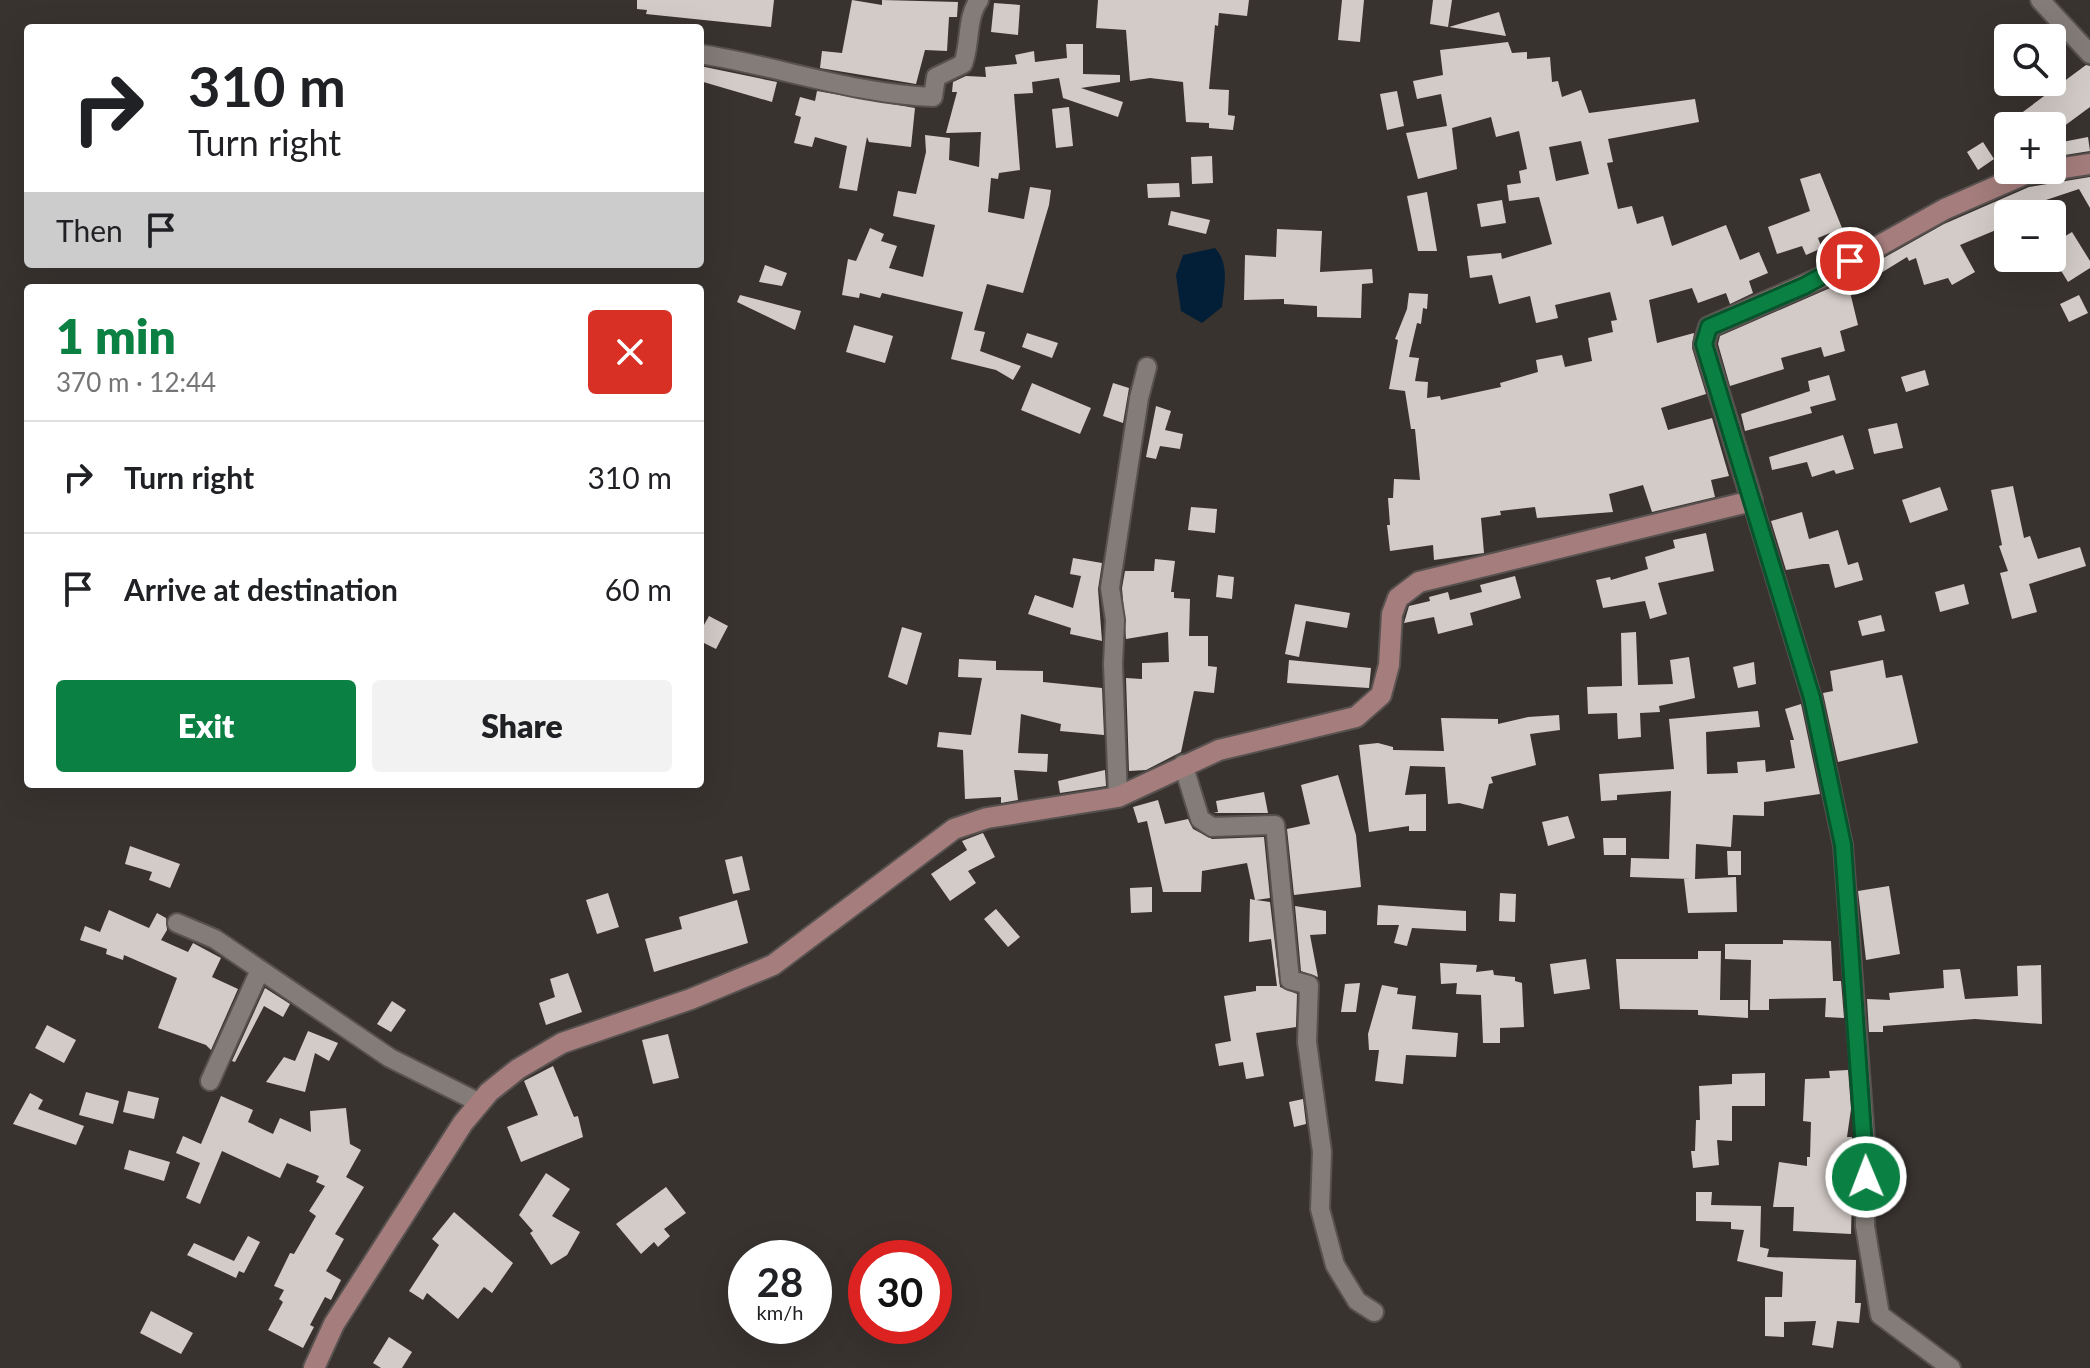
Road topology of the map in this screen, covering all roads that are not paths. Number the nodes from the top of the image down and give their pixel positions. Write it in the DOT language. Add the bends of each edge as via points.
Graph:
graph roads {
  1 [pos="979,0"];
  2 [pos="2040,0"];
  3 [pos="2090,54"];
  4 [pos="704,55"];
  5 [pos="2090,164"];
  6 [pos="1147,367"];
  7 [pos="1752,501"];
  8 [pos="1183,764"];
  9 [pos="1118,797"];
  10 [pos="177,923"];
  11 [pos="260,970"];
  12 [pos="210,1081"];
  13 [pos="480,1103"];
  14 [pos="1374,1312"];
  15 [pos="314,1368"];
  16 [pos="1951,1368"];
  1 -- 4 [label="street" via="970,12 970,45 963,64 936,77 933,97 855,89"];
  2 -- 3 [label="street"];
  5 -- 7 [label="street" via="2025,174 1945,209 1825,276 1709,327 1704,344"];
  6 -- 9 [label="street" via="1110,588"];
  7 -- 8 [label="street" via="1419,582 1398,598 1392,614 1381,695 1356,717 1219,750"];
  7 -- 16 [label="street" via="1812,698 1843,845 1866,1153 1865,1226 1880,1315"];
  8 -- 9 [label="street"];
  8 -- 14 [label="street" via="1200,819 1212,827 1275,825 1290,980 1309,985 1307,1042 1322,1152 1320,1209 1335,1265 1357,1301"];
  9 -- 13 [label="street" via="987,818 954,829 773,965 562,1043 518,1069"];
  10 -- 11 [label="street" via="215,939"];
  11 -- 12 [label="street"];
  11 -- 13 [label="street" via="390,1058"];
  13 -- 15 [label="street" via="334,1324"];
}
